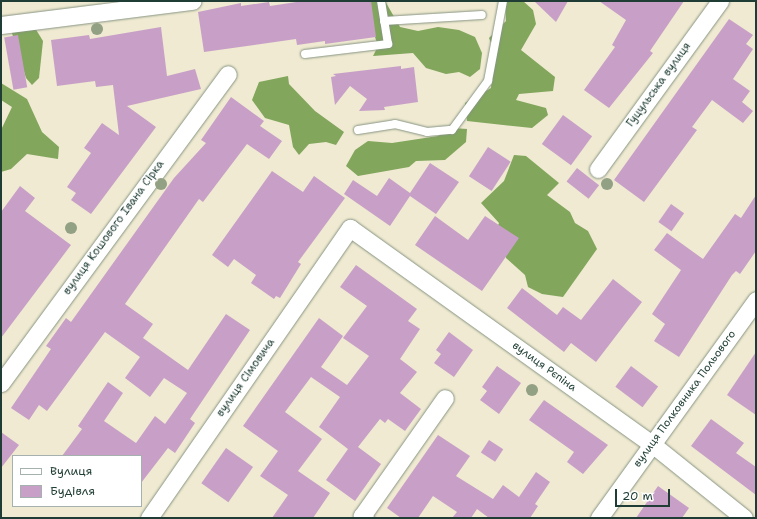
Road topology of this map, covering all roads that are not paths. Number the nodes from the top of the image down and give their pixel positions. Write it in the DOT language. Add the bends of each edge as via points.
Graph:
graph roads {
  1 [pos="192,1"];
  2 [pos="381,1"];
  3 [pos="503,1"];
  4 [pos="720,1"];
  5 [pos="482,15"];
  6 [pos="384,21"];
  7 [pos="1,25"];
  8 [pos="305,54"];
  9 [pos="228,74"];
  10 [pos="358,130"];
  11 [pos="598,169"];
  12 [pos="342,238"];
  13 [pos="756,300"];
  14 [pos="1,383"];
  15 [pos="445,398"];
  16 [pos="652,444"];
  17 [pos="149,518"];
  18 [pos="365,518"];
  19 [pos="599,518"];
  20 [pos="744,518"];
  1 -- 7 [label="street"];
  2 -- 6 [label="lane"];
  3 -- 10 [label="lane" via="488,81 452,130 427,132 394,124"];
  4 -- 11 [label="street, Гуцульська вулиця"];
  5 -- 6 [label="lane"];
  6 -- 8 [label="lane" via="388,44"];
  9 -- 14 [label="street, вулиця Кошового Івана Сірка"];
  12 -- 16 [label="street, вулиця Рєпіна" via="350,228"];
  12 -- 17 [label="street, вулиця Сімовича"];
  13 -- 16 [label="street, вулиця Полковника Польового"];
  15 -- 18 [label="street" via="362,516"];
  16 -- 19 [label="street, вулиця Полковника Польового"];
  16 -- 20 [label="street, вулиця Рєпіна"];
}
